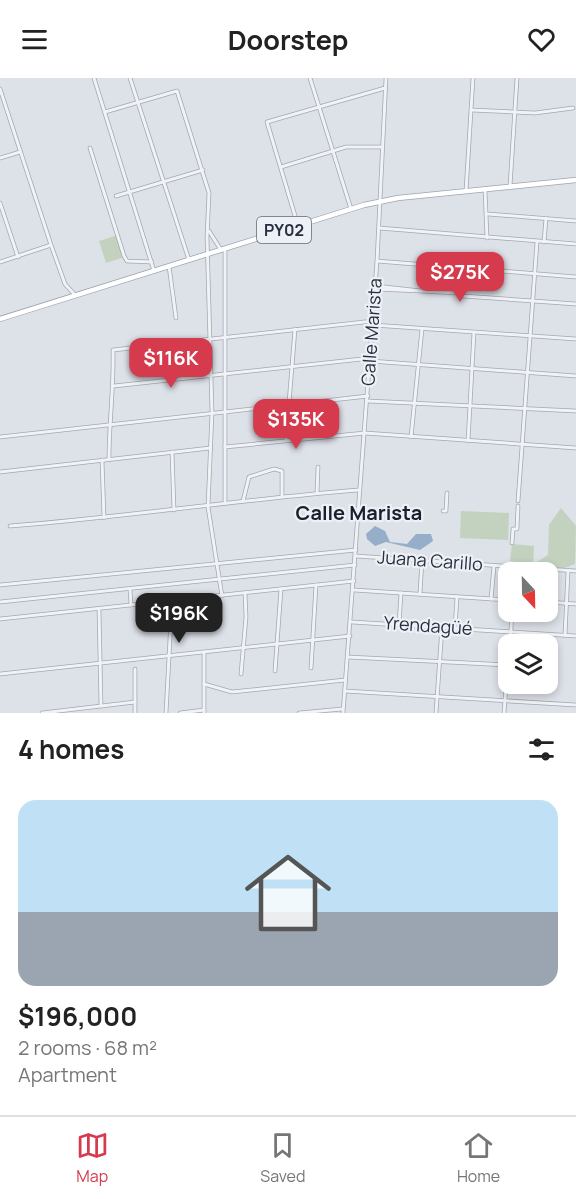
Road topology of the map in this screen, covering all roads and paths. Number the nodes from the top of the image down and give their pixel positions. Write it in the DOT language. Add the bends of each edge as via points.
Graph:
graph roads {
  1 [pos="94,78"];
  2 [pos="130,78"];
  3 [pos="310,78"];
  4 [pos="386,78"];
  5 [pos="473,78"];
  6 [pos="517,78"];
  7 [pos="385,88"];
  8 [pos="0,89"];
  9 [pos="2,100"];
  10 [pos="138,103"];
  11 [pos="320,107"];
  12 [pos="573,108"];
  13 [pos="471,110"];
  14 [pos="105,112"];
  15 [pos="514,113"];
  16 [pos="382,147"];
  17 [pos="90,148"];
  18 [pos="333,151"];
  19 [pos="20,152"];
  20 [pos="0,158"];
  21 [pos="281,166"];
  22 [pos="204,170"];
  23 [pos="576,180"];
  24 [pos="164,183"];
  25 [pos="510,186"];
  26 [pos="485,189"];
  27 [pos="466,191"];
  28 [pos="130,192"];
  29 [pos="116,196"];
  30 [pos="380,202"];
  31 [pos="0,203"];
  32 [pos="351,209"];
  33 [pos="488,213"];
  34 [pos="546,218"];
  35 [pos="576,221"];
  36 [pos="298,226"];
  37 [pos="379,228"];
  38 [pos="209,230"];
  39 [pos="487,238"];
  40 [pos="537,242"];
  41 [pos="544,242"];
  42 [pos="576,244"];
  43 [pos="51,246"];
  44 [pos="223,250"];
  45 [pos="210,254"];
  46 [pos="18,256"];
  47 [pos="189,260"];
  48 [pos="377,261"];
  49 [pos="0,262"];
  50 [pos="152,262"];
  51 [pos="169,267"];
  52 [pos="462,268"];
  53 [pos="154,271"];
  54 [pos="534,274"];
  55 [pos="576,277"];
  56 [pos="376,287"];
  57 [pos="458,293"];
  58 [pos="76,296"];
  59 [pos="532,299"];
  60 [pos="576,304"];
  61 [pos="176,318"];
  62 [pos="0,319"];
  63 [pos="373,323"];
  64 [pos="295,329"];
  65 [pos="422,329"];
  66 [pos="474,332"];
  67 [pos="225,336"];
  68 [pos="530,336"];
  69 [pos="211,339"];
  70 [pos="576,339"];
  71 [pos="370,359"];
  72 [pos="418,364"];
  73 [pos="293,365"];
  74 [pos="472,368"];
  75 [pos="225,372"];
  76 [pos="527,372"];
  77 [pos="211,374"];
  78 [pos="576,376"];
  79 [pos="114,386"];
  80 [pos="368,399"];
  81 [pos="290,403"];
  82 [pos="414,403"];
  83 [pos="470,406"];
  84 [pos="525,409"];
  85 [pos="225,411"];
  86 [pos="576,411"];
  87 [pos="212,412"];
  88 [pos="109,424"];
  89 [pos="365,433"];
  90 [pos="411,437"];
  91 [pos="0,438"];
  92 [pos="286,440"];
  93 [pos="468,441"];
  94 [pos="522,445"];
  95 [pos="225,447"];
  96 [pos="210,448"];
  97 [pos="576,448"];
  98 [pos="172,452"];
  99 [pos="109,459"];
  100 [pos="102,460"];
  101 [pos="318,467"];
  102 [pos="0,472"];
  103 [pos="359,490"];
  104 [pos="317,493"];
  105 [pos="447,493"];
  106 [pos="282,496"];
  107 [pos="243,501"];
  108 [pos="518,501"];
  109 [pos="225,503"];
  110 [pos="518,506"];
  111 [pos="208,507"];
  112 [pos="174,510"];
  113 [pos="443,511"];
  114 [pos="104,519"];
  115 [pos="10,526"];
  116 [pos="512,543"];
  117 [pos="356,549"];
  118 [pos="356,556"];
  119 [pos="422,560"];
  120 [pos="218,562"];
  121 [pos="355,565"];
  122 [pos="494,566"];
  123 [pos="568,571"];
  124 [pos="576,571"];
  125 [pos="219,579"];
  126 [pos="354,581"];
  127 [pos="0,585"];
  128 [pos="316,585"];
  129 [pos="130,589"];
  130 [pos="281,589"];
  131 [pos="354,590"];
  132 [pos="401,592"];
  133 [pos="245,593"];
  134 [pos="420,593"];
  135 [pos="222,596"];
  136 [pos="457,596"];
  137 [pos="491,599"];
  138 [pos="498,599"];
  139 [pos="172,601"];
  140 [pos="0,602"];
  141 [pos="558,603"];
  142 [pos="566,603"];
  143 [pos="576,604"];
  144 [pos="130,605"];
  145 [pos="99,608"];
  146 [pos="0,619"];
  147 [pos="352,622"];
  148 [pos="512,622"];
  149 [pos="399,624"];
  150 [pos="442,627"];
  151 [pos="455,628"];
  152 [pos="511,632"];
  153 [pos="565,635"];
  154 [pos="350,636"];
  155 [pos="576,636"];
  156 [pos="312,640"];
  157 [pos="279,643"];
  158 [pos="243,648"];
  159 [pos="204,652"];
  160 [pos="168,656"];
  161 [pos="347,657"];
  162 [pos="441,662"];
  163 [pos="100,663"];
  164 [pos="498,665"];
  165 [pos="311,668"];
  166 [pos="135,669"];
  167 [pos="275,671"];
  168 [pos="0,674"];
  169 [pos="241,674"];
  170 [pos="345,680"];
  171 [pos="204,684"];
  172 [pos="345,691"];
  173 [pos="506,694"];
  174 [pos="437,697"];
  175 [pos="505,701"];
  176 [pos="135,702"];
  177 [pos="576,705"];
  178 [pos="101,706"];
  179 [pos="343,711"];
  180 [pos="204,712"];
  181 [pos="42,713"];
  182 [pos="135,713"];
  183 [pos="166,713"];
  184 [pos="180,713"];
  185 [pos="299,713"];
  186 [pos="436,713"];
  187 [pos="504,713"];
  1 -- 14 [label="street"];
  2 -- 10 [label="street"];
  3 -- 11 [label="street"];
  4 -- 7 [label="street, Calle Marista"];
  5 -- 13 [label="street"];
  6 -- 15 [label="street"];
  7 -- 11 [label="street"];
  7 -- 16 [label="street, Calle Marista"];
  8 -- 9 [label="street"];
  9 -- 19 [label="street"];
  10 -- 14 [label="street"];
  10 -- 22 [label="street" via="177,91"];
  10 -- 24 [label="street"];
  11 -- 18 [label="street"];
  11 -- 21 [label="street" via="267,122"];
  12 -- 15 [label="street"];
  13 -- 15 [label="street"];
  13 -- 27 [label="street"];
  14 -- 28 [label="street"];
  15 -- 25 [label="street"];
  16 -- 18 [label="street" via="359,145"];
  16 -- 30 [label="street, Calle Marista"];
  17 -- 50 [label="street" via="124,256 134,263"];
  18 -- 21 [label="street"];
  18 -- 32 [label="street"];
  19 -- 20 [label="street"];
  19 -- 43 [label="street"];
  21 -- 36 [label="street"];
  22 -- 24 [label="street"];
  22 -- 38 [label="street" via="209,193"];
  23 -- 25 [label="main road, PY02"];
  24 -- 28 [label="street"];
  24 -- 47 [label="street"];
  25 -- 26 [label="main road, PY02"];
  26 -- 27 [label="main road, PY02"];
  26 -- 33 [label="street"];
  27 -- 30 [label="main road, PY02"];
  28 -- 29 [label="street"];
  28 -- 50 [label="street"];
  30 -- 32 [label="main road, PY02"];
  30 -- 37 [label="street, Calle Marista"];
  31 -- 46 [label="street"];
  32 -- 36 [label="main road, PY02"];
  33 -- 34 [label="street"];
  33 -- 39 [label="street"];
  34 -- 35 [label="street"];
  34 -- 41 [label="street"];
  36 -- 44 [label="main road, PY02"];
  37 -- 39 [label="street"];
  37 -- 48 [label="street, Calle Marista"];
  38 -- 44 [label="street"];
  38 -- 45 [label="street"];
  39 -- 40 [label="street"];
  40 -- 41 [label="street"];
  40 -- 54 [label="street"];
  41 -- 42 [label="street"];
  43 -- 46 [label="street"];
  43 -- 58 [label="street" via="65,284"];
  44 -- 45 [label="main road, PY02"];
  44 -- 67 [label="street"];
  45 -- 47 [label="main road, PY02"];
  45 -- 69 [label="street"];
  46 -- 49 [label="street"];
  47 -- 51 [label="main road, PY02"];
  48 -- 52 [label="street"];
  48 -- 56 [label="street, Calle Marista"];
  50 -- 53 [label="street"];
  51 -- 53 [label="main road, PY02"];
  51 -- 61 [label="street"];
  52 -- 54 [label="street"];
  52 -- 57 [label="street"];
  53 -- 58 [label="main road, PY02"];
  54 -- 55 [label="street"];
  54 -- 59 [label="street"];
  56 -- 57 [label="street"];
  56 -- 63 [label="street, Calle Marista"];
  57 -- 59 [label="street" via="468,297"];
  58 -- 62 [label="main road, PY02"];
  59 -- 60 [label="street"];
  59 -- 68 [label="street"];
  63 -- 64 [label="street"];
  63 -- 65 [label="street"];
  63 -- 71 [label="street, Calle Marista"];
  64 -- 67 [label="street"];
  64 -- 73 [label="street"];
  65 -- 66 [label="street"];
  65 -- 72 [label="street"];
  66 -- 68 [label="street"];
  66 -- 74 [label="street"];
  67 -- 69 [label="street"];
  67 -- 75 [label="street"];
  68 -- 70 [label="street"];
  68 -- 76 [label="street"];
  69 -- 77 [label="street"];
  69 -- 79 [label="street" via="113,350"];
  71 -- 72 [label="street"];
  71 -- 73 [label="street"];
  71 -- 80 [label="street, Calle Marista"];
  72 -- 74 [label="street"];
  72 -- 82 [label="street"];
  73 -- 75 [label="street"];
  73 -- 81 [label="street"];
  74 -- 76 [label="street"];
  74 -- 83 [label="street"];
  75 -- 77 [label="street"];
  75 -- 85 [label="street"];
  76 -- 78 [label="street"];
  76 -- 84 [label="street"];
  77 -- 79 [label="street"];
  77 -- 87 [label="street"];
  79 -- 88 [label="street"];
  80 -- 81 [label="street"];
  80 -- 82 [label="street"];
  80 -- 89 [label="street, Calle Marista"];
  81 -- 85 [label="street"];
  81 -- 92 [label="street"];
  82 -- 83 [label="street"];
  82 -- 90 [label="street"];
  83 -- 84 [label="street"];
  83 -- 93 [label="street"];
  84 -- 86 [label="street"];
  84 -- 94 [label="street"];
  85 -- 87 [label="street"];
  85 -- 95 [label="street"];
  87 -- 88 [label="street"];
  87 -- 96 [label="street"];
  88 -- 91 [label="street"];
  88 -- 99 [label="street"];
  89 -- 90 [label="street"];
  89 -- 92 [label="street"];
  89 -- 103 [label="street, Calle Marista"];
  90 -- 93 [label="street"];
  92 -- 95 [label="street"];
  93 -- 94 [label="street"];
  94 -- 97 [label="street"];
  94 -- 108 [label="street"];
  95 -- 109 [label="street"];
  96 -- 98 [label="street"];
  96 -- 111 [label="street"];
  98 -- 99 [label="street"];
  98 -- 112 [label="street"];
  99 -- 100 [label="street"];
  100 -- 102 [label="street"];
  100 -- 114 [label="street"];
  101 -- 104 [label="street"];
  103 -- 104 [label="street"];
  103 -- 117 [label="street, Calle Marista"];
  104 -- 106 [label="street"];
  105 -- 113 [label="street"];
  106 -- 107 [label="street"];
  106 -- 107 [label="street" via="282,471 274,469 249,477"];
  107 -- 109 [label="street"];
  109 -- 111 [label="street"];
  110 -- 116 [label="street"];
  111 -- 112 [label="street"];
  111 -- 120 [label="street"];
  112 -- 114 [label="street"];
  114 -- 115 [label="street"];
  117 -- 118 [label="street, Calle Marista"];
  117 -- 120 [label="street"];
  118 -- 119 [label="street, Juana Carillo"];
  118 -- 121 [label="street, Calle Marista"];
  119 -- 122 [label="street, Juana Carillo"];
  119 -- 134 [label="street"];
  120 -- 125 [label="street"];
  120 -- 127 [label="street"];
  121 -- 125 [label="street"];
  121 -- 126 [label="street, Calle Marista"];
  122 -- 123 [label="street, Juana Carillo"];
  122 -- 137 [label="street"];
  123 -- 124 [label="street, Juana Carillo"];
  123 -- 142 [label="street"];
  125 -- 129 [label="street"];
  125 -- 135 [label="street"];
  126 -- 128 [label="street"];
  126 -- 131 [label="street, Calle Marista"];
  128 -- 130 [label="street"];
  128 -- 156 [label="street"];
  129 -- 140 [label="street"];
  129 -- 144 [label="street"];
  130 -- 133 [label="street"];
  130 -- 157 [label="street"];
  131 -- 132 [label="street"];
  131 -- 147 [label="street, Calle Marista"];
  132 -- 134 [label="street"];
  132 -- 149 [label="street"];
  133 -- 135 [label="street"];
  133 -- 158 [label="street"];
  134 -- 136 [label="street"];
  135 -- 139 [label="street"];
  136 -- 137 [label="street"];
  136 -- 151 [label="street"];
  137 -- 138 [label="street"];
  139 -- 144 [label="street"];
  139 -- 160 [label="street"];
  141 -- 142 [label="street"];
  142 -- 143 [label="street"];
  142 -- 153 [label="street"];
  144 -- 145 [label="street"];
  145 -- 146 [label="street"];
  145 -- 163 [label="street"];
  147 -- 149 [label="street, Yrendagüé"];
  147 -- 154 [label="street, Calle Marista"];
  148 -- 152 [label="street"];
  149 -- 150 [label="street, Yrendagüé"];
  150 -- 151 [label="street, Yrendagüé"];
  150 -- 162 [label="street"];
  151 -- 152 [label="street, Yrendagüé"];
  152 -- 153 [label="street, Yrendagüé"];
  153 -- 155 [label="street, Yrendagüé"];
  154 -- 156 [label="street"];
  154 -- 161 [label="street, Calle Marista"];
  156 -- 157 [label="street"];
  156 -- 165 [label="street"];
  157 -- 158 [label="street"];
  157 -- 167 [label="street"];
  158 -- 159 [label="street"];
  158 -- 169 [label="street"];
  159 -- 160 [label="street"];
  159 -- 171 [label="street"];
  160 -- 163 [label="street"];
  160 -- 183 [label="street"];
  161 -- 162 [label="street"];
  161 -- 170 [label="street, Calle Marista"];
  162 -- 164 [label="street"];
  162 -- 174 [label="street"];
  163 -- 168 [label="street"];
  163 -- 178 [label="street"];
  166 -- 176 [label="street"];
  170 -- 171 [label="street" via="232,692"];
  170 -- 172 [label="street, Calle Marista"];
  171 -- 180 [label="street"];
  172 -- 174 [label="street"];
  172 -- 179 [label="street, Calle Marista"];
  173 -- 175 [label="street"];
  174 -- 175 [label="street"];
  174 -- 186 [label="street"];
  175 -- 177 [label="street"];
  175 -- 187 [label="street"];
  176 -- 178 [label="street"];
  176 -- 182 [label="street"];
  178 -- 181 [label="street"];
  179 -- 185 [label="street"];
  180 -- 184 [label="street"];
}
